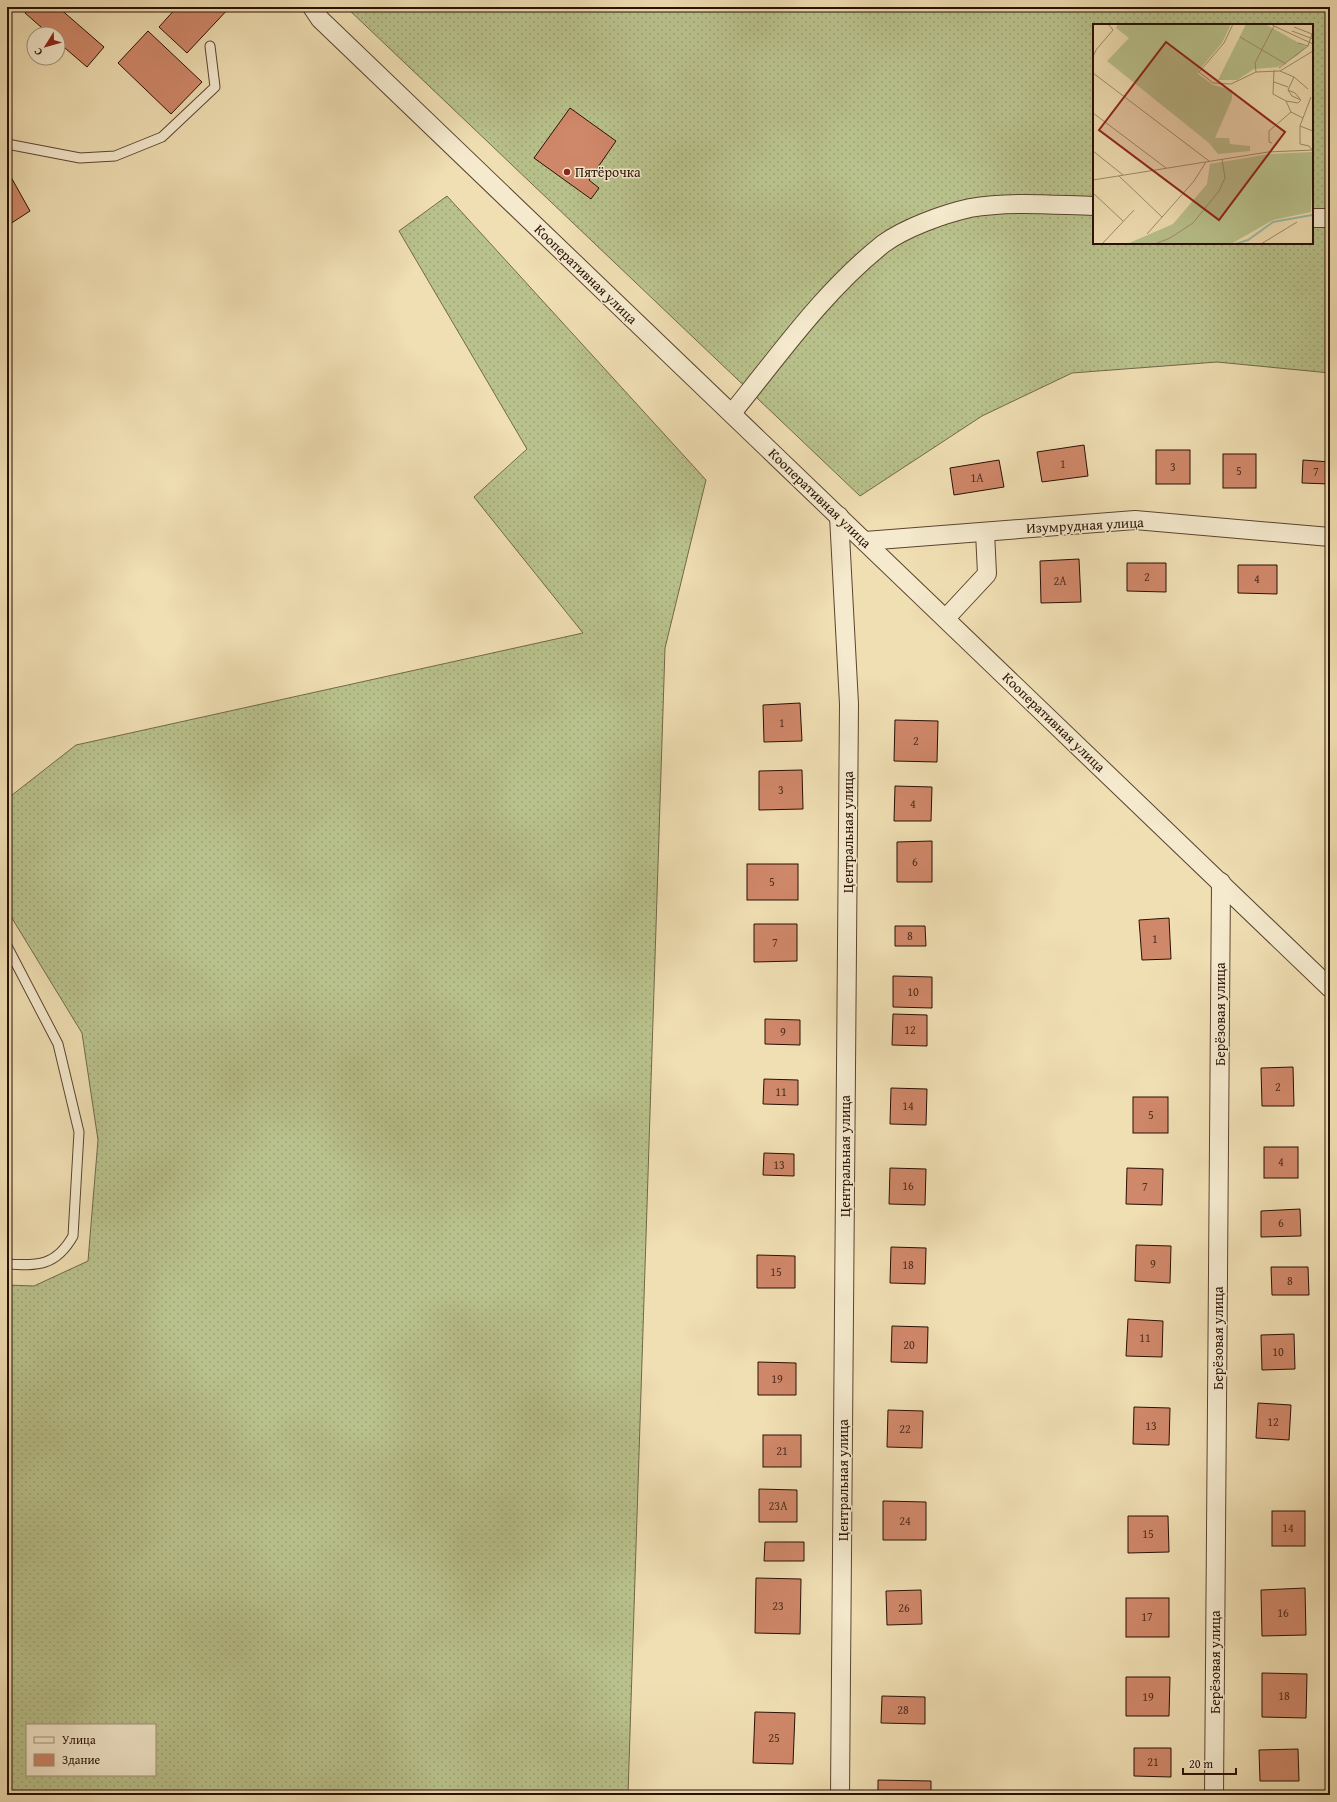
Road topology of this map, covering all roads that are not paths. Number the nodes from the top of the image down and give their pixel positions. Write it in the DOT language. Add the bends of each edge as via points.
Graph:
graph roads {
  1 [pos="312,7"];
  2 [pos="210,46"];
  3 [pos="7,144"];
  4 [pos="1093,206"];
  5 [pos="1313,218"];
  6 [pos="1330,218"];
  7 [pos="732,413"];
  8 [pos="839,516"];
  9 [pos="985,532"];
  10 [pos="1330,537"];
  11 [pos="865,541"];
  12 [pos="946,618"];
  13 [pos="1221,882"];
  14 [pos="7,946"];
  15 [pos="1330,988"];
  16 [pos="7,1264"];
  17 [pos="840,1795"];
  18 [pos="1214,1795"];
  1 -- 7 [label="street, Кооперативная улица" via="320,19"];
  2 -- 3 [label="lane" via="215,87 162,138 115,156 80,158"];
  4 -- 7 [label="street" via="1005,204 969,208 920,224 884,244 832,291 804,321"];
  5 -- 6 [label="street"];
  7 -- 8 [label="street, Кооперативная улица"];
  8 -- 11 [label="street, Кооперативная улица"];
  8 -- 17 [label="street, Центральная улица" via="849,704"];
  9 -- 10 [label="street, Изумрудная улица" via="1135,520"];
  9 -- 11 [label="street, Изумрудная улица"];
  9 -- 12 [label="street" via="987,574"];
  11 -- 12 [label="street, Кооперативная улица"];
  12 -- 13 [label="street, Кооперативная улица"];
  13 -- 15 [label="street, Кооперативная улица"];
  13 -- 18 [label="street, Берёзовая улица"];
  14 -- 16 [label="lane" via="58,1044 79,1132 73,1236 70,1242 53,1260 33,1266"];
}
